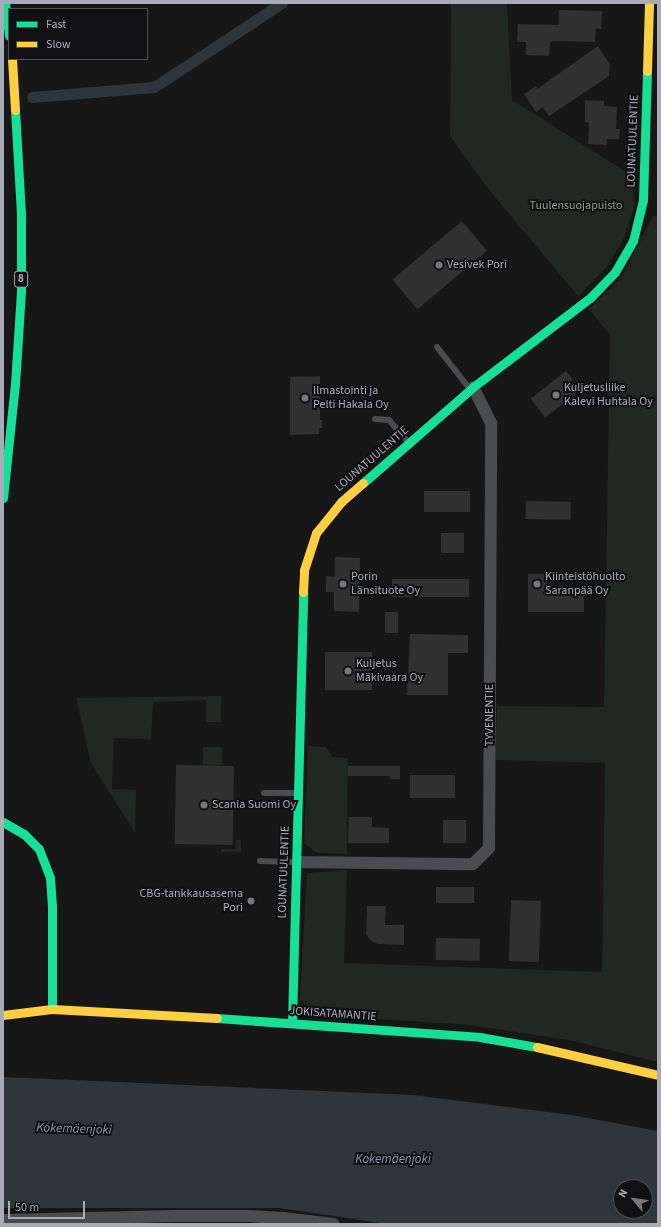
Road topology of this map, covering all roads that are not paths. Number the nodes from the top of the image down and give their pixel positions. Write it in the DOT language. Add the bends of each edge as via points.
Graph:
graph roads {
  1 [pos="5,3"];
  2 [pos="649,3"];
  3 [pos="653,20"];
  4 [pos="8,28"];
  5 [pos="12,60"];
  6 [pos="437,347"];
  7 [pos="471,388"];
  8 [pos="375,419"];
  9 [pos="409,443"];
  10 [pos="3,498"];
  11 [pos="264,793"];
  12 [pos="299,793"];
  13 [pos="3,822"];
  14 [pos="260,861"];
  15 [pos="297,862"];
  16 [pos="52,1009"];
  17 [pos="3,1014"];
  18 [pos="292,1022"];
  19 [pos="658,1075"];
  20 [pos="3,1220"];
  21 [pos="334,1224"];
  1 -- 4 [label="main road"];
  2 -- 3 [label="main road, LOUNATUULENTIE"];
  3 -- 7 [label="main road, LOUNATUULENTIE" via="643,200 633,241 616,272 590,298"];
  5 -- 10 [label="main road, 8" via="21,214 21,292 15,384"];
  6 -- 7 [label="lane"];
  7 -- 9 [label="main road, LOUNATUULENTIE"];
  7 -- 15 [label="street, TYVENENTIE" via="491,423 489,848 473,864"];
  8 -- 9 [label="lane" via="389,420"];
  9 -- 12 [label="main road, LOUNATUULENTIE" via="340,502 316,533 304,570"];
  11 -- 12 [label="lane"];
  12 -- 15 [label="main road, LOUNATUULENTIE"];
  13 -- 16 [label="main road" via="32,841 39,849 47,868 52,906"];
  14 -- 15 [label="lane"];
  15 -- 18 [label="main road, LOUNATUULENTIE"];
  16 -- 17 [label="main road, JOKISATAMANTIE"];
  16 -- 18 [label="main road, JOKISATAMANTIE"];
  18 -- 19 [label="main road, JOKISATAMANTIE" via="480,1037 549,1049"];
  20 -- 21 [label="street" via="240,1216"];
}
